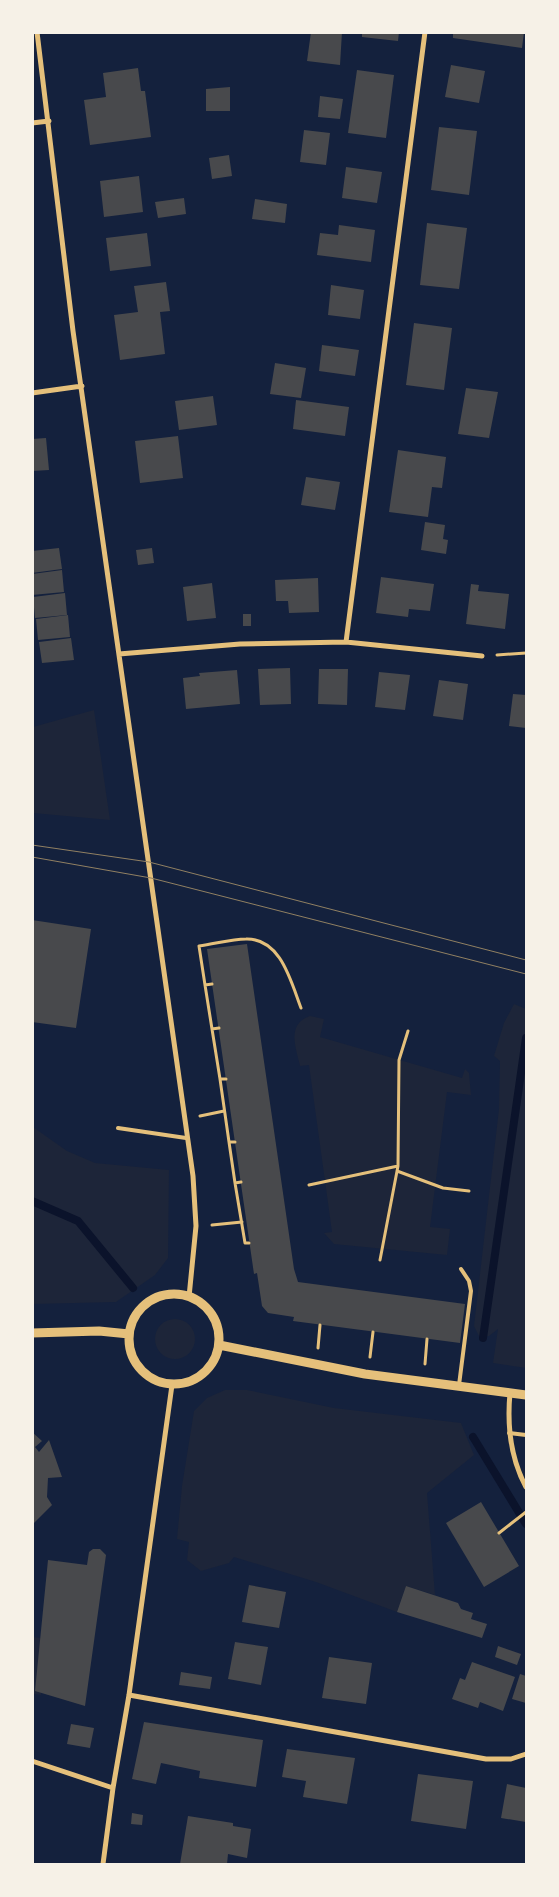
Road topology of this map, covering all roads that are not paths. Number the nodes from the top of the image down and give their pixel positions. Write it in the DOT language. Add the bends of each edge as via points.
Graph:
graph roads {
  1 [pos="37,32"];
  2 [pos="425,32"];
  3 [pos="49,121"];
  4 [pos="32,123"];
  5 [pos="82,386"];
  6 [pos="32,393"];
  7 [pos="346,642"];
  8 [pos="119,654"];
  9 [pos="482,656"];
  10 [pos="118,1128"];
  11 [pos="186,1138"];
  12 [pos="461,1269"];
  13 [pos="189,1297"];
  14 [pos="32,1333"];
  15 [pos="129,1334"];
  16 [pos="219,1345"];
  17 [pos="172,1384"];
  18 [pos="458,1387"];
  19 [pos="510,1393"];
  20 [pos="526,1395"];
  21 [pos="509,1433"];
  22 [pos="526,1435"];
  23 [pos="526,1487"];
  24 [pos="130,1695"];
  25 [pos="526,1754"];
  26 [pos="32,1760"];
  27 [pos="113,1788"];
  28 [pos="103,1864"];
  1 -- 3 [label="street"];
  2 -- 7 [label="street"];
  3 -- 4 [label="street"];
  3 -- 5 [label="street"];
  5 -- 6 [label="street"];
  5 -- 8 [label="street"];
  7 -- 8 [label="street" via="240,644"];
  7 -- 9 [label="street"];
  8 -- 11 [label="street"];
  10 -- 11 [label="lane"];
  11 -- 13 [label="street" via="193,1176 196,1226"];
  12 -- 18 [label="lane" via="471,1291"];
  13 -- 15 [label="street" via="176,1294 150,1301 132,1321"];
  13 -- 16 [label="street" via="212,1315"];
  14 -- 15 [label="street" via="99,1331"];
  15 -- 17 [label="street" via="135,1362 144,1374"];
  16 -- 17 [label="street" via="212,1364 198,1378"];
  16 -- 18 [label="street" via="365,1374"];
  17 -- 24 [label="street"];
  18 -- 19 [label="street"];
  19 -- 20 [label="street"];
  19 -- 21 [label="street"];
  21 -- 22 [label="lane"];
  21 -- 23 [label="street"];
  24 -- 25 [label="street" via="486,1759 511,1759"];
  24 -- 27 [label="street"];
  26 -- 27 [label="street"];
  27 -- 28 [label="street"];
}
